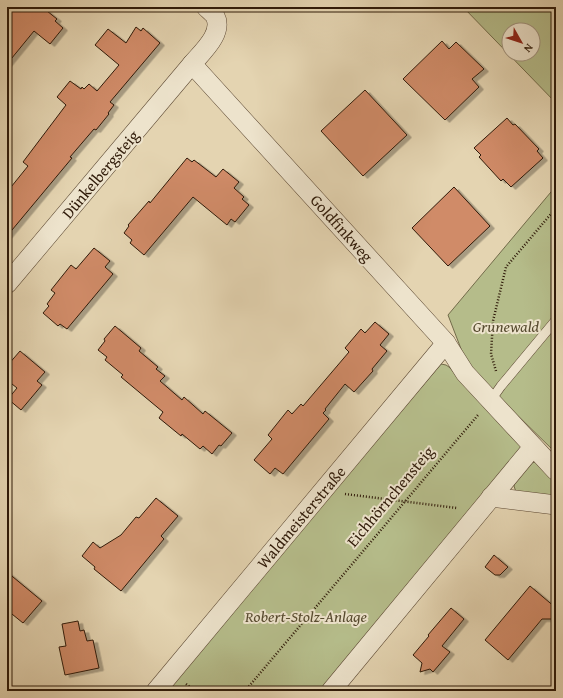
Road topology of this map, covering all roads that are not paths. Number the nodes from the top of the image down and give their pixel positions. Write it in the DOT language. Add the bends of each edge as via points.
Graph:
graph roads {
  1 [pos="206,7"];
  2 [pos="192,64"];
  3 [pos="7,284"];
  4 [pos="556,320"];
  5 [pos="446,342"];
  6 [pos="496,393"];
  7 [pos="533,448"];
  8 [pos="556,471"];
  9 [pos="486,504"];
  10 [pos="556,505"];
  11 [pos="156,691"];
  12 [pos="331,691"];
  1 -- 2 [label="street" via="215,16 217,26 214,38"];
  2 -- 3 [label="street, Dünkelbergsteig"];
  2 -- 5 [label="street, Goldfinkweg"];
  4 -- 6 [label="lane"];
  5 -- 6 [label="street, Goldfinkweg" via="465,373"];
  5 -- 11 [label="street, Waldmeisterstraße"];
  6 -- 7 [label="street, Goldfinkweg"];
  7 -- 8 [label="street"];
  7 -- 9 [label="street"];
  9 -- 10 [label="street"];
  9 -- 12 [label="street"];
}
